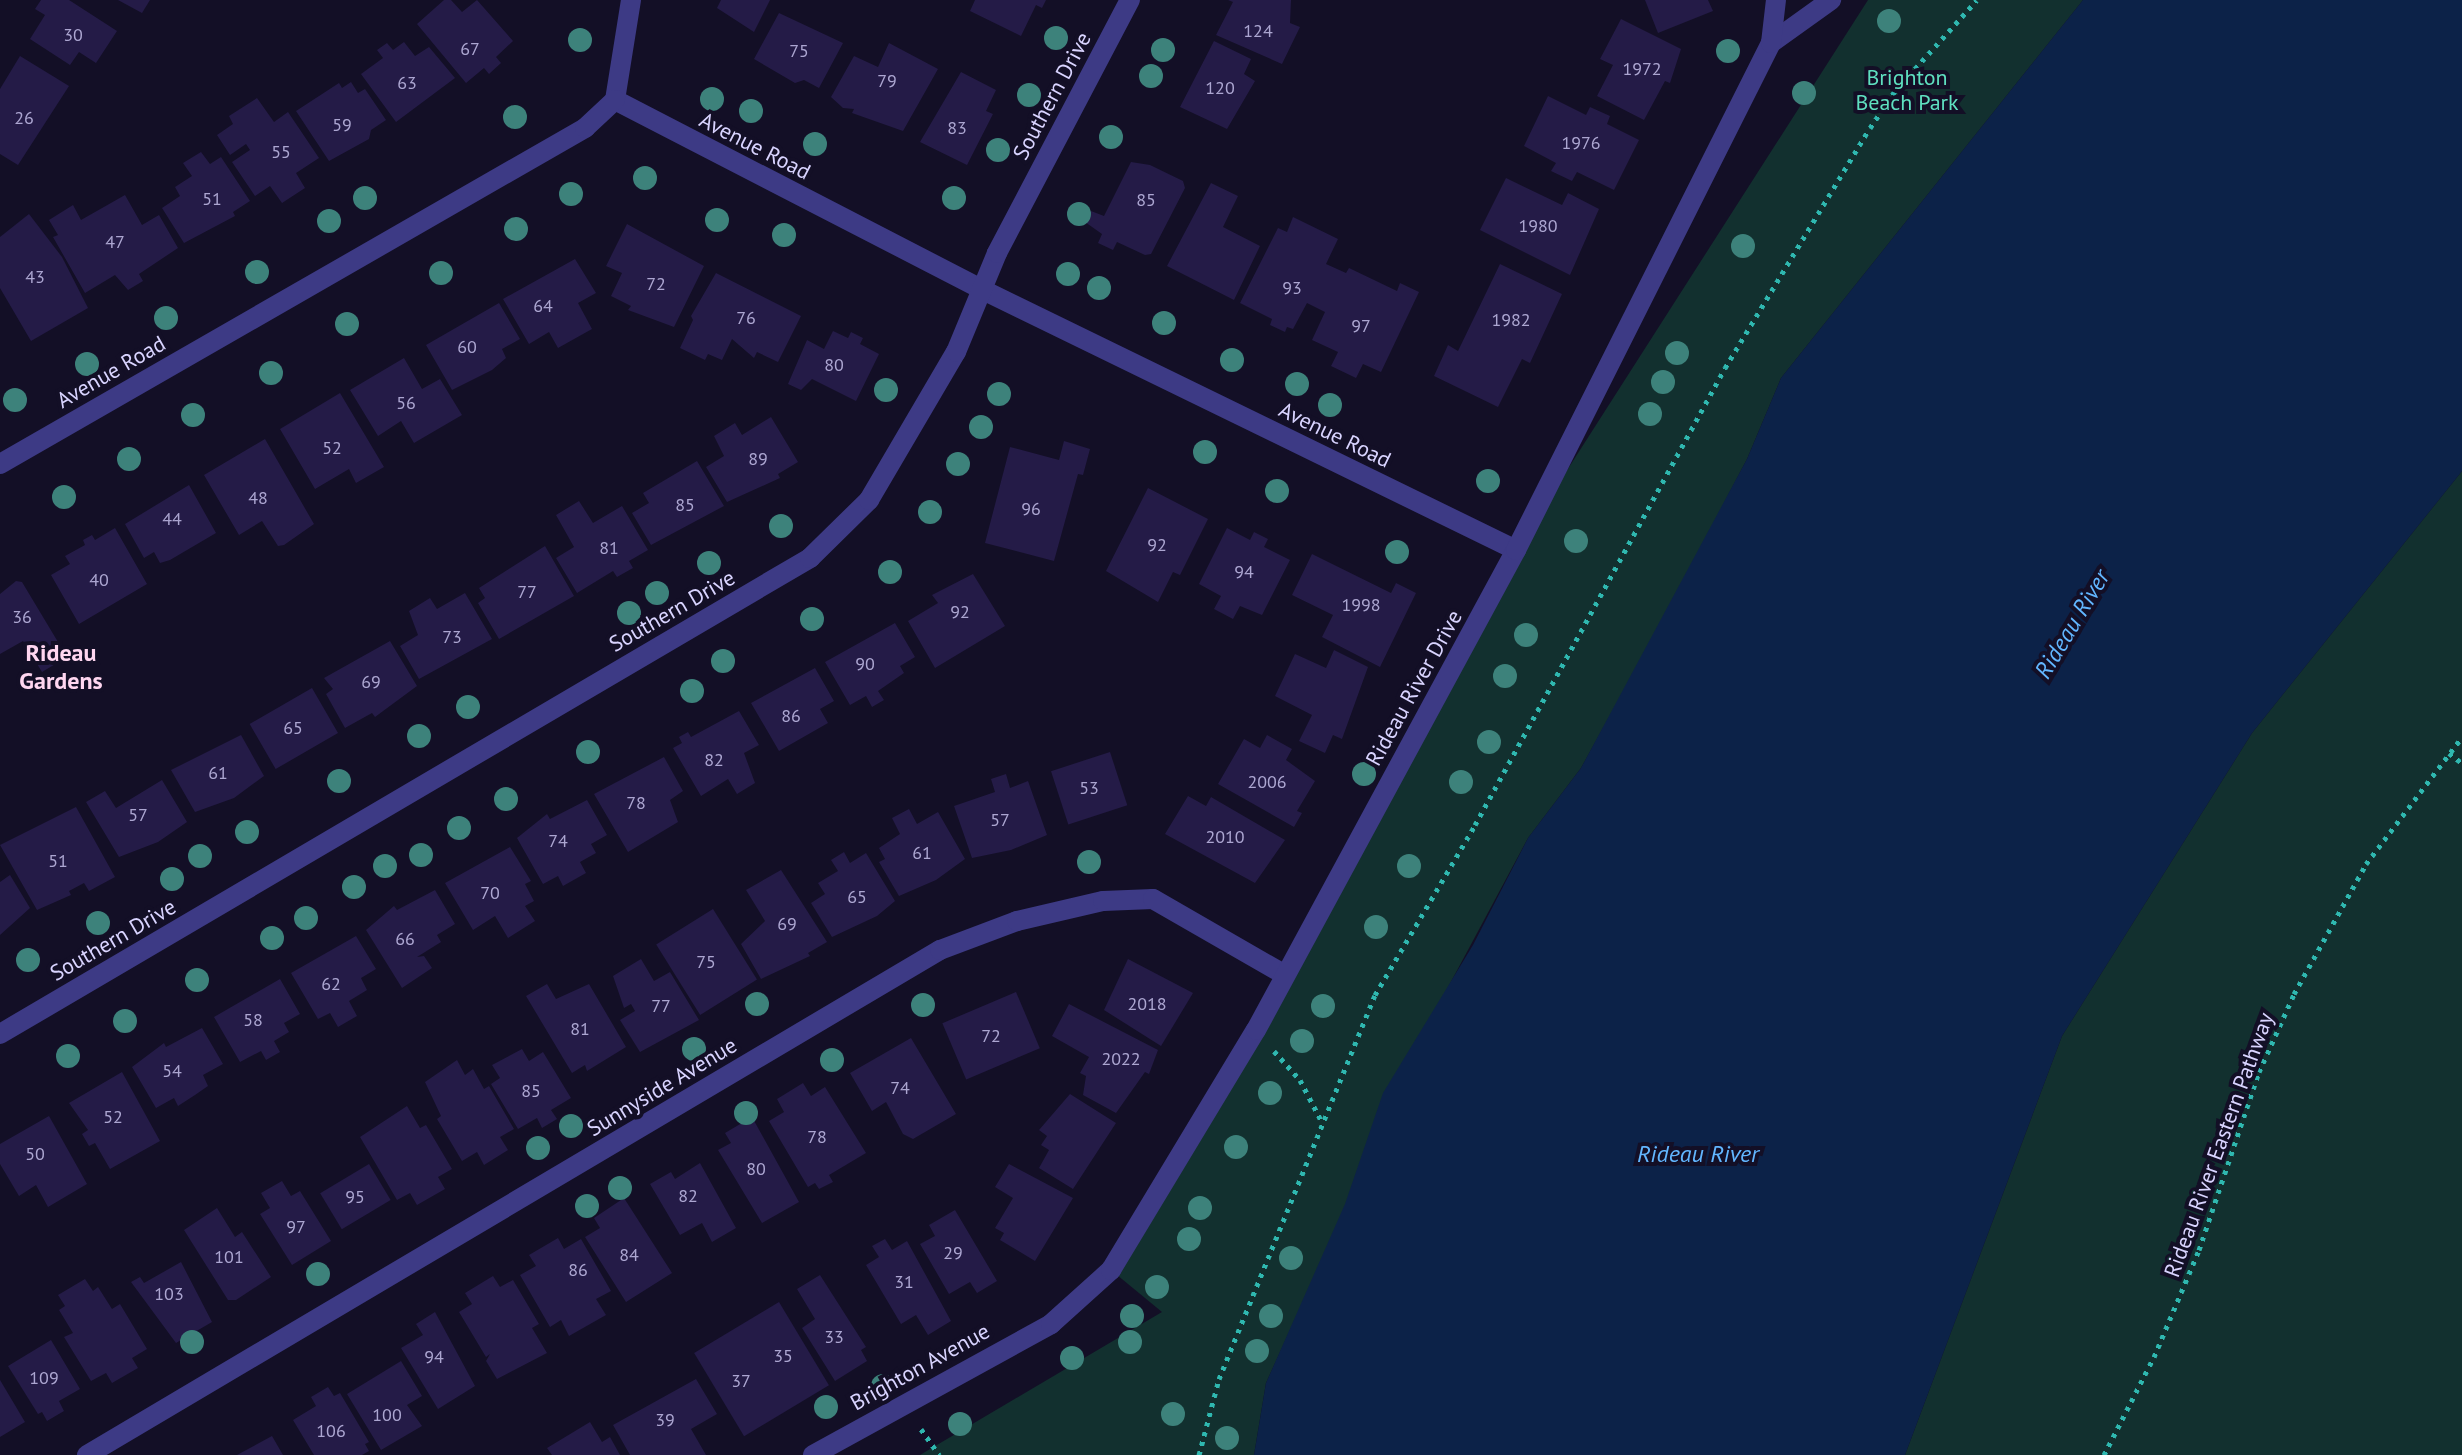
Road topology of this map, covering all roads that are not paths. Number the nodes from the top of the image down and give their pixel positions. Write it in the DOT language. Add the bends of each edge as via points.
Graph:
graph roads {
  1 [pos="631,0"];
  2 [pos="1130,0"];
  3 [pos="1776,0"];
  4 [pos="1831,0"];
  5 [pos="1771,43"];
  6 [pos="615,100"];
  7 [pos="983,290"];
  8 [pos="0,464"];
  9 [pos="1516,550"];
  10 [pos="1285,975"];
  11 [pos="0,1034"];
  12 [pos="1051,1324"];
  13 [pos="87,1455"];
  14 [pos="813,1455"];
  1 -- 6 [label="street"];
  2 -- 7 [label="street, Southern Drive" via="997,253"];
  3 -- 5 [label="street, Rideau River Drive"];
  4 -- 5 [label="street, Rideau River Drive"];
  5 -- 9 [label="street, Rideau River Drive"];
  6 -- 7 [label="street, Avenue Road"];
  6 -- 8 [label="street, Avenue Road" via="585,128"];
  7 -- 9 [label="street, Avenue Road"];
  7 -- 11 [label="street, Southern Drive" via="956,352 869,500 810,558"];
  9 -- 10 [label="street, Rideau River Drive"];
  10 -- 12 [label="street, Rideau River Drive" via="1111,1270"];
  10 -- 13 [label="street, Sunnyside Avenue" via="1153,899 1103,901 1017,921 940,950"];
  12 -- 14 [label="street, Brighton Avenue"];
}
